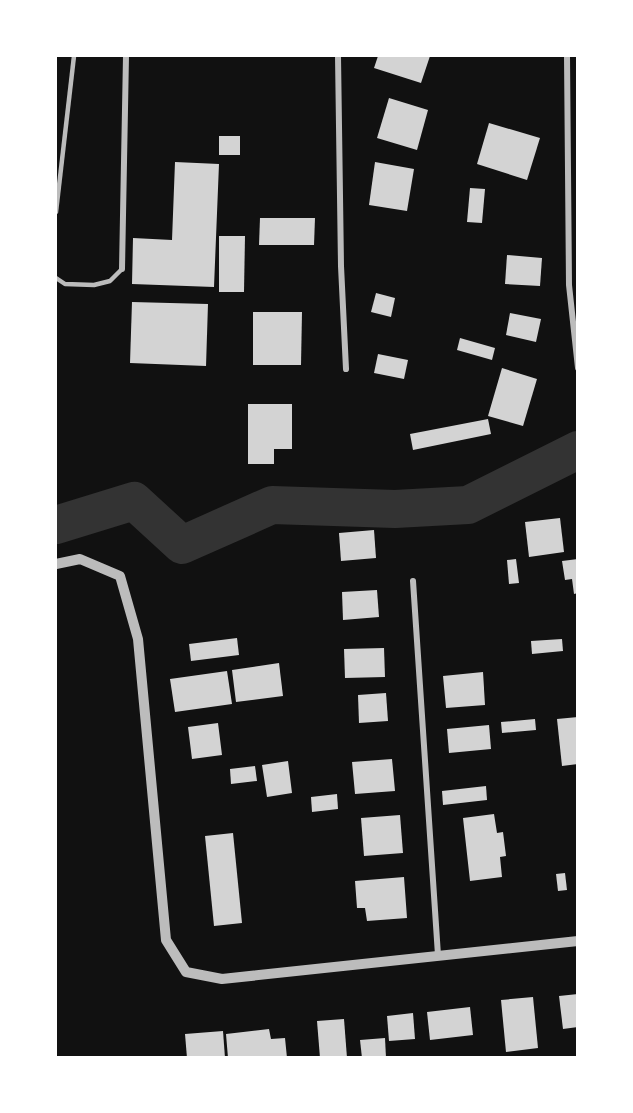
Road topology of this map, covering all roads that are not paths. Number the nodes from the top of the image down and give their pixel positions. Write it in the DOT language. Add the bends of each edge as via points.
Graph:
graph roads {
  1 [pos="74,56"];
  2 [pos="126,56"];
  3 [pos="338,56"];
  4 [pos="567,56"];
  5 [pos="56,212"];
  6 [pos="122,269"];
  7 [pos="56,278"];
  8 [pos="578,368"];
  9 [pos="346,369"];
  10 [pos="56,564"];
  11 [pos="413,581"];
  12 [pos="578,941"];
  13 [pos="438,955"];
  1 -- 5 [label="lane"];
  2 -- 6 [label="street"];
  3 -- 9 [label="street"];
  4 -- 8 [label="street" via="569,285"];
  6 -- 7 [label="lane" via="110,281 94,285 64,284"];
  10 -- 13 [label="street" via="80,559 120,576 138,639 166,940 186,972 222,979"];
  11 -- 13 [label="street"];
  12 -- 13 [label="street"];
}
